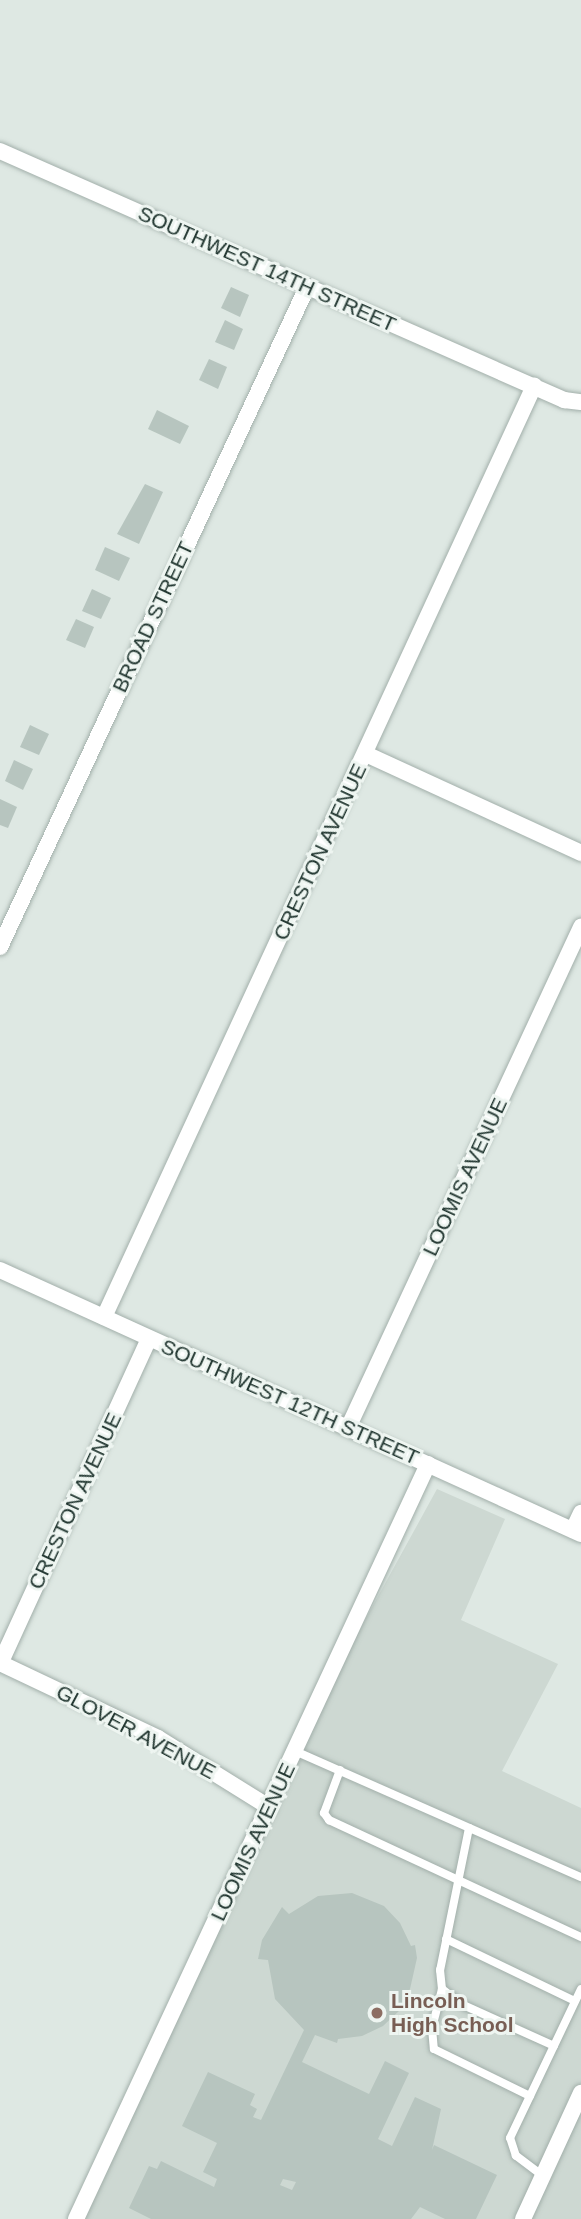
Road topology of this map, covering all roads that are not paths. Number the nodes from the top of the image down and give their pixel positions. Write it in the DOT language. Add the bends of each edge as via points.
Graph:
graph roads {
  1 [pos="0,151"];
  2 [pos="306,287"];
  3 [pos="534,386"];
  4 [pos="581,402"];
  5 [pos="366,754"];
  6 [pos="581,853"];
  7 [pos="581,927"];
  8 [pos="0,947"];
  9 [pos="0,1270"];
  10 [pos="104,1317"];
  11 [pos="149,1338"];
  12 [pos="348,1428"];
  13 [pos="428,1464"];
  14 [pos="581,1513"];
  15 [pos="577,1532"];
  16 [pos="0,1663"];
  17 [pos="295,1751"];
  18 [pos="340,1770"];
  19 [pos="269,1807"];
  20 [pos="469,1828"];
  21 [pos="581,1877"];
  22 [pos="459,1879"];
  23 [pos="581,1937"];
  24 [pos="446,1940"];
  25 [pos="442,1989"];
  26 [pos="581,1989"];
  27 [pos="575,2001"];
  28 [pos="554,2046"];
  29 [pos="581,2092"];
  30 [pos="530,2096"];
  31 [pos="542,2176"];
  32 [pos="76,2219"];
  33 [pos="523,2219"];
  1 -- 2 [label="street, SOUTHWEST 14TH STREET"];
  2 -- 3 [label="street, SOUTHWEST 14TH STREET"];
  2 -- 8 [label="street, BROAD STREET"];
  3 -- 4 [label="street, SOUTHWEST 14TH STREET"];
  3 -- 5 [label="street, CRESTON AVENUE"];
  5 -- 6 [label="street"];
  5 -- 10 [label="street, CRESTON AVENUE"];
  7 -- 12 [label="street, LOOMIS AVENUE"];
  9 -- 10 [label="street, SOUTHWEST 12TH STREET"];
  10 -- 11 [label="street, SOUTHWEST 12TH STREET"];
  11 -- 12 [label="street, SOUTHWEST 12TH STREET"];
  11 -- 16 [label="street, CRESTON AVENUE"];
  12 -- 13 [label="street, SOUTHWEST 12TH STREET"];
  13 -- 15 [label="street, SOUTHWEST 12TH STREET"];
  13 -- 17 [label="street, LOOMIS AVENUE"];
  14 -- 15 [label="street"];
  16 -- 19 [label="street, GLOVER AVENUE" via="158,1738"];
  17 -- 18 [label="lane"];
  17 -- 19 [label="street, LOOMIS AVENUE"];
  18 -- 20 [label="lane"];
  18 -- 22 [label="lane" via="324,1813 329,1820"];
  19 -- 32 [label="street, LOOMIS AVENUE"];
  20 -- 21 [label="lane"];
  20 -- 22 [label="lane"];
  22 -- 23 [label="lane"];
  22 -- 24 [label="lane"];
  24 -- 25 [label="lane" via="440,1970"];
  24 -- 27 [label="lane"];
  25 -- 28 [label="lane" via="461,2004"];
  25 -- 30 [label="lane" via="432,2028 434,2049"];
  26 -- 27 [label="lane"];
  27 -- 28 [label="lane"];
  28 -- 30 [label="lane"];
  29 -- 31 [label="street"];
  30 -- 31 [label="lane" via="510,2138 511,2147"];
  31 -- 33 [label="street"];
}
